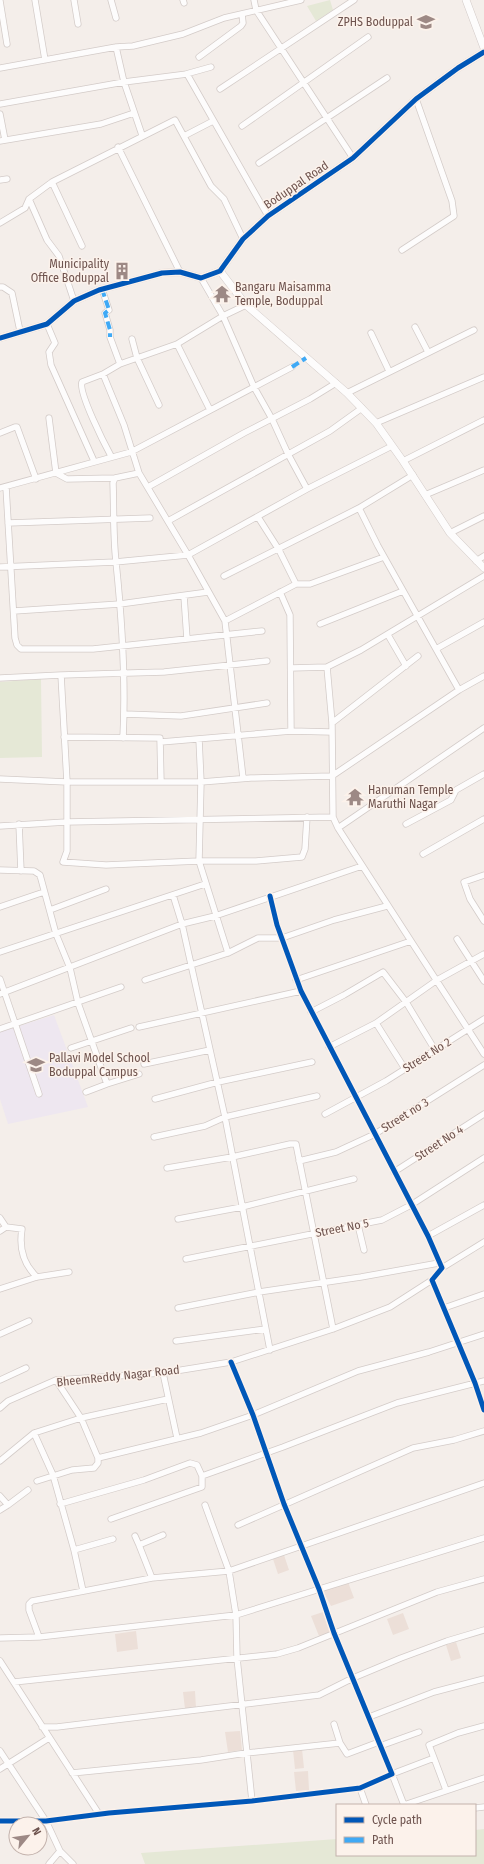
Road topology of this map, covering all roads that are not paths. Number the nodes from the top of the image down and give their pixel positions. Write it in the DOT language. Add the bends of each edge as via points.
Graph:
graph roads {
  1 [pos="35,0"];
  2 [pos="74,0"];
  3 [pos="111,0"];
  4 [pos="254,0"];
  5 [pos="301,0"];
  6 [pos="354,0"];
  7 [pos="466,0"];
  8 [pos="0,1"];
  9 [pos="256,10"];
  10 [pos="242,14"];
  11 [pos="116,18"];
  12 [pos="78,24"];
  13 [pos="368,36"];
  14 [pos="7,44"];
  15 [pos="116,46"];
  16 [pos="282,48"];
  17 [pos="484,48"];
  18 [pos="484,52"];
  19 [pos="199,57"];
  20 [pos="45,60"];
  21 [pos="211,67"];
  22 [pos="0,68"];
  23 [pos="186,74"];
  24 [pos="387,78"];
  25 [pos="304,81"];
  26 [pos="124,82"];
  27 [pos="220,89"];
  28 [pos="416,99"];
  29 [pos="0,104"];
  30 [pos="134,113"];
  31 [pos="0,114"];
  32 [pos="328,118"];
  33 [pos="213,121"];
  34 [pos="242,126"];
  35 [pos="142,135"];
  36 [pos="184,136"];
  37 [pos="2,140"];
  38 [pos="118,147"];
  39 [pos="353,158"];
  40 [pos="259,163"];
  41 [pos="7,179"];
  42 [pos="0,180"];
  43 [pos="52,182"];
  44 [pos="29,199"];
  45 [pos="268,216"];
  46 [pos="0,223"];
  47 [pos="243,239"];
  48 [pos="82,246"];
  49 [pos="402,250"];
  50 [pos="220,271"];
  51 [pos="180,272"];
  52 [pos="201,278"];
  53 [pos="0,287"];
  54 [pos="102,289"];
  55 [pos="74,301"];
  56 [pos="246,305"];
  57 [pos="223,316"];
  58 [pos="47,324"];
  59 [pos="415,328"];
  60 [pos="474,330"];
  61 [pos="20,331"];
  62 [pos="371,333"];
  63 [pos="0,338"];
  64 [pos="132,339"];
  65 [pos="177,344"];
  66 [pos="428,352"];
  67 [pos="137,358"];
  68 [pos="120,364"];
  69 [pos="292,367"];
  70 [pos="389,371"];
  71 [pos="103,374"];
  72 [pos="484,377"];
  73 [pos="336,383"];
  74 [pos="254,387"];
  75 [pos="347,392"];
  76 [pos="159,405"];
  77 [pos="362,408"];
  78 [pos="210,410"];
  79 [pos="49,418"];
  80 [pos="272,419"];
  81 [pos="484,420"];
  82 [pos="376,423"];
  83 [pos="0,433"];
  84 [pos="392,446"];
  85 [pos="131,452"];
  86 [pos="288,454"];
  87 [pos="111,456"];
  88 [pos="94,461"];
  89 [pos="403,461"];
  90 [pos="484,470"];
  91 [pos="56,473"];
  92 [pos="139,473"];
  93 [pos="413,476"];
  94 [pos="115,478"];
  95 [pos="36,479"];
  96 [pos="148,487"];
  97 [pos="3,488"];
  98 [pos="306,489"];
  99 [pos="425,495"];
  100 [pos="358,508"];
  101 [pos="484,516"];
  102 [pos="258,517"];
  103 [pos="150,518"];
  104 [pos="114,519"];
  105 [pos="168,521"];
  106 [pos="8,523"];
  107 [pos="450,533"];
  108 [pos="279,550"];
  109 [pos="188,555"];
  110 [pos="384,556"];
  111 [pos="484,556"];
  112 [pos="476,561"];
  113 [pos="116,562"];
  114 [pos="0,567"];
  115 [pos="12,568"];
  116 [pos="484,568"];
  117 [pos="224,576"];
  118 [pos="484,576"];
  119 [pos="296,584"];
  120 [pos="403,591"];
  121 [pos="208,592"];
  122 [pos="280,592"];
  123 [pos="184,596"];
  124 [pos="120,604"];
  125 [pos="14,612"];
  126 [pos="418,617"];
  127 [pos="225,621"];
  128 [pos="484,622"];
  129 [pos="320,624"];
  130 [pos="262,631"];
  131 [pos="227,634"];
  132 [pos="388,635"];
  133 [pos="187,639"];
  134 [pos="121,646"];
  135 [pos="436,649"];
  136 [pos="418,656"];
  137 [pos="267,661"];
  138 [pos="231,666"];
  139 [pos="406,666"];
  140 [pos="326,667"];
  141 [pos="291,668"];
  142 [pos="61,674"];
  143 [pos="122,674"];
  144 [pos="484,676"];
  145 [pos="0,678"];
  146 [pos="459,690"];
  147 [pos="267,703"];
  148 [pos="236,709"];
  149 [pos="124,714"];
  150 [pos="332,723"];
  151 [pos="484,728"];
  152 [pos="291,731"];
  153 [pos="332,732"];
  154 [pos="238,735"];
  155 [pos="64,737"];
  156 [pos="123,738"];
  157 [pos="200,739"];
  158 [pos="161,742"];
  159 [pos="484,774"];
  160 [pos="332,776"];
  161 [pos="243,778"];
  162 [pos="0,779"];
  163 [pos="66,782"];
  164 [pos="161,782"];
  165 [pos="201,782"];
  166 [pos="307,817"];
  167 [pos="333,817"];
  168 [pos="484,819"];
  169 [pos="200,820"];
  170 [pos="66,822"];
  171 [pos="19,824"];
  172 [pos="406,824"];
  173 [pos="0,826"];
  174 [pos="338,828"];
  175 [pos="423,854"];
  176 [pos="199,861"];
  177 [pos="362,866"];
  178 [pos="0,870"];
  179 [pos="21,871"];
  180 [pos="484,874"];
  181 [pos="205,884"];
  182 [pos="106,889"];
  183 [pos="44,892"];
  184 [pos="172,895"];
  185 [pos="270,896"];
  186 [pos="387,906"];
  187 [pos="0,907"];
  188 [pos="50,910"];
  189 [pos="215,916"];
  190 [pos="484,921"];
  191 [pos="182,924"];
  192 [pos="56,934"];
  193 [pos="282,938"];
  194 [pos="457,938"];
  195 [pos="411,942"];
  196 [pos="0,952"];
  197 [pos="228,953"];
  198 [pos="484,954"];
  199 [pos="471,961"];
  200 [pos="191,965"];
  201 [pos="70,968"];
  202 [pos="0,979"];
  203 [pos="145,980"];
  204 [pos="296,980"];
  205 [pos="438,980"];
  206 [pos="484,981"];
  207 [pos="121,987"];
  208 [pos="301,991"];
  209 [pos="2,993"];
  210 [pos="406,1002"];
  211 [pos="78,1003"];
  212 [pos="203,1012"];
  213 [pos="311,1012"];
  214 [pos="484,1019"];
  215 [pos="376,1023"];
  216 [pos="16,1024"];
  217 [pos="139,1027"];
  218 [pos="131,1028"];
  219 [pos="0,1029"];
  220 [pos="469,1029"];
  221 [pos="91,1042"];
  222 [pos="329,1047"];
  223 [pos="71,1048"];
  224 [pos="210,1050"];
  225 [pos="436,1050"];
  226 [pos="484,1054"];
  227 [pos="312,1062"];
  228 [pos="144,1064"];
  229 [pos="484,1065"];
  230 [pos="405,1069"];
  231 [pos="139,1074"];
  232 [pos="218,1082"];
  233 [pos="106,1084"];
  234 [pos="86,1092"];
  235 [pos="39,1094"];
  236 [pos="317,1096"];
  237 [pos="356,1098"];
  238 [pos="155,1099"];
  239 [pos="324,1114"];
  240 [pos="484,1114"];
  241 [pos="226,1117"];
  242 [pos="375,1134"];
  243 [pos="154,1137"];
  244 [pos="232,1157"];
  245 [pos="484,1158"];
  246 [pos="299,1161"];
  247 [pos="167,1168"];
  248 [pos="394,1172"];
  249 [pos="354,1179"];
  250 [pos="305,1190"];
  251 [pos="411,1205"];
  252 [pos="484,1205"];
  253 [pos="242,1206"];
  254 [pos="0,1218"];
  255 [pos="178,1219"];
  256 [pos="358,1225"];
  257 [pos="6,1227"];
  258 [pos="0,1230"];
  259 [pos="313,1234"];
  260 [pos="428,1236"];
  261 [pos="484,1242"];
  262 [pos="250,1248"];
  263 [pos="364,1250"];
  264 [pos="186,1259"];
  265 [pos="440,1265"];
  266 [pos="69,1272"];
  267 [pos="37,1276"];
  268 [pos="432,1280"];
  269 [pos="325,1283"];
  270 [pos="0,1289"];
  271 [pos="259,1292"];
  272 [pos="484,1294"];
  273 [pos="178,1308"];
  274 [pos="444,1308"];
  275 [pos="29,1321"];
  276 [pos="266,1329"];
  277 [pos="333,1329"];
  278 [pos="0,1334"];
  279 [pos="484,1334"];
  280 [pos="176,1341"];
  281 [pos="458,1344"];
  282 [pos="270,1350"];
  283 [pos="231,1362"];
  284 [pos="26,1368"];
  285 [pos="163,1373"];
  286 [pos="0,1380"];
  287 [pos="56,1380"];
  288 [pos="484,1381"];
  289 [pos="475,1383"];
  290 [pos="168,1399"];
  291 [pos="0,1408"];
  292 [pos="484,1410"];
  293 [pos="253,1415"];
  294 [pos="81,1418"];
  295 [pos="484,1431"];
  296 [pos="34,1433"];
  297 [pos="177,1438"];
  298 [pos="267,1452"];
  299 [pos="98,1458"];
  300 [pos="0,1461"];
  301 [pos="53,1475"];
  302 [pos="202,1476"];
  303 [pos="37,1481"];
  304 [pos="484,1483"];
  305 [pos="28,1490"];
  306 [pos="0,1496"];
  307 [pos="60,1504"];
  308 [pos="284,1504"];
  309 [pos="8,1505"];
  310 [pos="206,1505"];
  311 [pos="0,1510"];
  312 [pos="111,1519"];
  313 [pos="238,1525"];
  314 [pos="163,1535"];
  315 [pos="135,1536"];
  316 [pos="484,1538"];
  317 [pos="113,1539"];
  318 [pos="139,1545"];
  319 [pos="300,1546"];
  320 [pos="74,1550"];
  321 [pos="230,1571"];
  322 [pos="152,1578"];
  323 [pos="484,1579"];
  324 [pos="319,1588"];
  325 [pos="83,1591"];
  326 [pos="236,1616"];
  327 [pos="484,1630"];
  328 [pos="334,1633"];
  329 [pos="39,1637"];
  330 [pos="0,1638"];
  331 [pos="237,1658"];
  332 [pos="0,1661"];
  333 [pos="353,1678"];
  334 [pos="484,1679"];
  335 [pos="14,1682"];
  336 [pos="242,1704"];
  337 [pos="368,1717"];
  338 [pos="334,1724"];
  339 [pos="484,1726"];
  340 [pos="42,1728"];
  341 [pos="420,1732"];
  342 [pos="49,1738"];
  343 [pos="340,1744"];
  344 [pos="380,1744"];
  345 [pos="0,1751"];
  346 [pos="246,1753"];
  347 [pos="434,1758"];
  348 [pos="9,1763"];
  349 [pos="0,1769"];
  350 [pos="72,1773"];
  351 [pos="392,1774"];
  352 [pos="484,1778"];
  353 [pos="360,1788"];
  354 [pos="446,1790"];
  355 [pos="252,1801"];
  356 [pos="366,1804"];
  357 [pos="404,1804"];
  358 [pos="407,1804"];
  359 [pos="100,1814"];
  360 [pos="43,1816"];
  361 [pos="48,1821"];
  362 [pos="48,1825"];
  363 [pos="60,1851"];
  364 [pos="49,1864"];
  365 [pos="73,1864"];
  1 -- 20 [label="street"];
  2 -- 12 [label="street"];
  3 -- 11 [label="street"];
  4 -- 9 [label="street"];
  5 -- 9 [label="street"];
  6 -- 16 [label="street"];
  7 -- 17 [label="street"];
  8 -- 14 [label="street"];
  9 -- 10 [label="street"];
  9 -- 16 [label="street"];
  10 -- 15 [label="street" via="183,34 133,46"];
  10 -- 19 [label="street" via="241,26"];
  13 -- 25 [label="street"];
  15 -- 20 [label="street"];
  15 -- 26 [label="street"];
  16 -- 25 [label="street"];
  16 -- 27 [label="street"];
  18 -- 28 [label="street, Boduppal Road"];
  20 -- 22 [label="street"];
  21 -- 23 [label="street"];
  23 -- 26 [label="street"];
  23 -- 33 [label="street"];
  24 -- 32 [label="street"];
  25 -- 32 [label="street"];
  25 -- 34 [label="street"];
  26 -- 29 [label="street"];
  26 -- 30 [label="street"];
  28 -- 39 [label="street, Boduppal Road"];
  28 -- 49 [label="street" via="452,201 454,216"];
  30 -- 35 [label="street"];
  30 -- 37 [label="street" via="101,124"];
  31 -- 37 [label="street"];
  32 -- 39 [label="street"];
  32 -- 40 [label="street"];
  33 -- 36 [label="street"];
  33 -- 45 [label="street"];
  35 -- 36 [label="street" via="175,120"];
  35 -- 38 [label="street"];
  36 -- 47 [label="street" via="211,186 224,199"];
  38 -- 43 [label="street"];
  38 -- 51 [label="street"];
  39 -- 45 [label="street, Boduppal Road"];
  41 -- 42 [label="street"];
  43 -- 44 [label="street"];
  43 -- 48 [label="street"];
  44 -- 46 [label="street" via="25,208"];
  44 -- 55 [label="street" via="47,240 59,256"];
  45 -- 47 [label="street, Boduppal Road"];
  47 -- 50 [label="street, Boduppal Road"];
  50 -- 52 [label="street"];
  50 -- 56 [label="street"];
  51 -- 52 [label="street"];
  51 -- 54 [label="street" via="162,273"];
  52 -- 57 [label="street"];
  53 -- 61 [label="street" via="12,294"];
  54 -- 55 [label="street"];
  54 -- 68 [label="street" via="108,310 105,313 110,337"];
  55 -- 58 [label="street"];
  56 -- 57 [label="street"];
  56 -- 73 [label="street"];
  57 -- 65 [label="street"];
  57 -- 74 [label="street"];
  58 -- 61 [label="street"];
  58 -- 88 [label="street" via="55,343 49,352 51,365"];
  59 -- 66 [label="street"];
  60 -- 66 [label="street"];
  61 -- 63 [label="street"];
  62 -- 70 [label="street"];
  64 -- 67 [label="street"];
  65 -- 67 [label="street"];
  65 -- 78 [label="street"];
  66 -- 70 [label="street"];
  67 -- 68 [label="street"];
  67 -- 76 [label="street"];
  68 -- 71 [label="street"];
  69 -- 74 [label="street"];
  70 -- 75 [label="street"];
  71 -- 85 [label="street" via="124,425"];
  71 -- 87 [label="street" via="85,380 80,386"];
  72 -- 82 [label="street"];
  73 -- 75 [label="street"];
  73 -- 80 [label="street"];
  74 -- 78 [label="street"];
  74 -- 80 [label="street"];
  75 -- 77 [label="street"];
  77 -- 82 [label="street"];
  77 -- 86 [label="street" via="330,431"];
  78 -- 85 [label="street"];
  79 -- 91 [label="street"];
  80 -- 86 [label="street"];
  80 -- 96 [label="street"];
  81 -- 89 [label="street"];
  82 -- 84 [label="street"];
  83 -- 95 [label="street" via="17,427"];
  84 -- 89 [label="street"];
  84 -- 98 [label="street"];
  85 -- 87 [label="street"];
  85 -- 92 [label="street"];
  86 -- 98 [label="street"];
  86 -- 105 [label="street"];
  87 -- 88 [label="street"];
  88 -- 91 [label="street"];
  89 -- 93 [label="street"];
  90 -- 99 [label="street"];
  91 -- 94 [label="street" via="67,478"];
  91 -- 95 [label="street"];
  92 -- 94 [label="street"];
  92 -- 96 [label="street"];
  93 -- 99 [label="street"];
  93 -- 100 [label="street"];
  94 -- 104 [label="street"];
  95 -- 97 [label="street"];
  96 -- 105 [label="street"];
  97 -- 106 [label="street"];
  98 -- 102 [label="street"];
  99 -- 107 [label="street"];
  100 -- 108 [label="street"];
  100 -- 110 [label="street"];
  101 -- 107 [label="street"];
  102 -- 108 [label="street"];
  102 -- 109 [label="street"];
  103 -- 104 [label="street"];
  104 -- 106 [label="street"];
  104 -- 113 [label="street"];
  105 -- 109 [label="street"];
  106 -- 115 [label="street"];
  107 -- 112 [label="street"];
  108 -- 117 [label="street"];
  108 -- 119 [label="street"];
  109 -- 113 [label="street"];
  109 -- 121 [label="street"];
  110 -- 119 [label="street" via="310,584"];
  110 -- 120 [label="street"];
  111 -- 112 [label="street"];
  112 -- 116 [label="street"];
  113 -- 115 [label="street"];
  113 -- 124 [label="street"];
  114 -- 115 [label="street"];
  115 -- 125 [label="street"];
  118 -- 126 [label="street"];
  119 -- 122 [label="street"];
  120 -- 126 [label="street"];
  120 -- 129 [label="street"];
  121 -- 123 [label="street"];
  121 -- 127 [label="street"];
  122 -- 127 [label="street"];
  122 -- 141 [label="street" via="290,615"];
  123 -- 124 [label="street"];
  123 -- 133 [label="street"];
  124 -- 125 [label="street"];
  124 -- 134 [label="street"];
  125 -- 134 [label="street" via="16,645 21,649 92,649"];
  126 -- 132 [label="street"];
  126 -- 135 [label="street"];
  127 -- 131 [label="street"];
  128 -- 135 [label="street"];
  130 -- 131 [label="street"];
  131 -- 133 [label="street"];
  131 -- 138 [label="street"];
  132 -- 139 [label="street"];
  132 -- 140 [label="street"];
  133 -- 134 [label="street"];
  134 -- 143 [label="street"];
  135 -- 146 [label="street"];
  136 -- 139 [label="street"];
  137 -- 138 [label="street"];
  138 -- 143 [label="street"];
  138 -- 148 [label="street"];
  139 -- 150 [label="street"];
  140 -- 141 [label="street"];
  140 -- 150 [label="street"];
  141 -- 152 [label="street"];
  142 -- 143 [label="street"];
  142 -- 145 [label="street"];
  142 -- 155 [label="street"];
  143 -- 149 [label="street"];
  144 -- 146 [label="street"];
  146 -- 160 [label="street"];
  147 -- 148 [label="street"];
  148 -- 149 [label="street" via="180,716"];
  148 -- 154 [label="street"];
  149 -- 156 [label="street"];
  150 -- 153 [label="street"];
  151 -- 174 [label="street"];
  152 -- 153 [label="street"];
  152 -- 154 [label="street"];
  153 -- 160 [label="street"];
  154 -- 157 [label="street"];
  154 -- 161 [label="street"];
  155 -- 156 [label="street"];
  155 -- 163 [label="street"];
  156 -- 158 [label="street" via="160,738"];
  157 -- 158 [label="street"];
  157 -- 165 [label="street"];
  158 -- 164 [label="street"];
  159 -- 172 [label="street" via="456,790 451,800"];
  160 -- 161 [label="street"];
  160 -- 167 [label="street"];
  161 -- 165 [label="street"];
  162 -- 163 [label="street"];
  163 -- 164 [label="street"];
  163 -- 170 [label="street"];
  164 -- 165 [label="street"];
  165 -- 169 [label="street"];
  166 -- 167 [label="street"];
  166 -- 169 [label="street"];
  166 -- 176 [label="street" via="302,857 256,861"];
  167 -- 174 [label="street"];
  168 -- 175 [label="street"];
  169 -- 170 [label="street"];
  169 -- 176 [label="street"];
  170 -- 171 [label="street"];
  170 -- 176 [label="street" via="67,851 63,862 106,865"];
  171 -- 173 [label="street"];
  171 -- 179 [label="street"];
  174 -- 177 [label="street"];
  176 -- 181 [label="street"];
  177 -- 185 [label="street"];
  177 -- 186 [label="street"];
  178 -- 179 [label="street"];
  179 -- 183 [label="street" via="34,871 40,875"];
  180 -- 190 [label="street" via="464,882 470,899"];
  181 -- 184 [label="street"];
  181 -- 189 [label="street"];
  182 -- 188 [label="street"];
  183 -- 187 [label="street"];
  183 -- 188 [label="street"];
  184 -- 191 [label="street"];
  184 -- 192 [label="street"];
  185 -- 189 [label="street"];
  185 -- 193 [label="street"];
  186 -- 193 [label="street" via="334,920"];
  186 -- 195 [label="street"];
  188 -- 192 [label="street"];
  189 -- 191 [label="street"];
  189 -- 197 [label="street"];
  191 -- 200 [label="street"];
  191 -- 201 [label="street"];
  192 -- 196 [label="street"];
  192 -- 201 [label="street"];
  193 -- 197 [label="street" via="258,938"];
  193 -- 204 [label="street"];
  194 -- 199 [label="street"];
  195 -- 204 [label="street"];
  195 -- 205 [label="street"];
  197 -- 200 [label="street"];
  198 -- 199 [label="street"];
  199 -- 205 [label="street"];
  199 -- 206 [label="street"];
  200 -- 203 [label="street"];
  200 -- 212 [label="street"];
  201 -- 209 [label="street"];
  201 -- 211 [label="street"];
  202 -- 209 [label="street"];
  204 -- 208 [label="street"];
  205 -- 210 [label="street"];
  205 -- 220 [label="street"];
  207 -- 211 [label="street"];
  208 -- 212 [label="street"];
  208 -- 213 [label="street"];
  209 -- 216 [label="street"];
  210 -- 213 [label="street" via="386,974 380,972"];
  210 -- 215 [label="street"];
  210 -- 225 [label="street"];
  211 -- 216 [label="street"];
  211 -- 221 [label="street"];
  212 -- 217 [label="street"];
  212 -- 224 [label="street"];
  213 -- 222 [label="street"];
  214 -- 220 [label="street, Street No 2"];
  215 -- 222 [label="street"];
  215 -- 230 [label="street"];
  216 -- 219 [label="street"];
  216 -- 235 [label="street"];
  218 -- 221 [label="street"];
  220 -- 225 [label="street, Street No 2"];
  220 -- 226 [label="street"];
  221 -- 223 [label="street"];
  221 -- 233 [label="street"];
  222 -- 237 [label="street"];
  224 -- 228 [label="street"];
  224 -- 232 [label="street"];
  225 -- 230 [label="street, Street No 2"];
  227 -- 232 [label="street"];
  229 -- 242 [label="street, Street no 3"];
  230 -- 237 [label="street, Street No 2"];
  231 -- 233 [label="street"];
  232 -- 238 [label="street"];
  232 -- 241 [label="street"];
  233 -- 234 [label="street"];
  236 -- 241 [label="street"];
  237 -- 239 [label="street, Street No 2"];
  237 -- 242 [label="street"];
  240 -- 248 [label="street, Street No 4"];
  241 -- 243 [label="street" via="205,1126"];
  241 -- 244 [label="street"];
  242 -- 246 [label="street, Street no 3" via="336,1152"];
  242 -- 248 [label="street"];
  244 -- 246 [label="street" via="296,1144"];
  244 -- 247 [label="street"];
  244 -- 253 [label="street"];
  245 -- 251 [label="street, Street No 5"];
  246 -- 250 [label="street"];
  248 -- 251 [label="street"];
  249 -- 250 [label="street"];
  250 -- 253 [label="street"];
  250 -- 259 [label="street"];
  251 -- 256 [label="street, Street No 5" via="382,1220"];
  251 -- 260 [label="street"];
  252 -- 260 [label="street"];
  253 -- 255 [label="street"];
  253 -- 262 [label="street"];
  254 -- 257 [label="street"];
  256 -- 259 [label="street, Street No 5"];
  256 -- 263 [label="street"];
  257 -- 258 [label="street"];
  257 -- 267 [label="street" via="22,1228 20,1244 29,1269"];
  259 -- 262 [label="street, Street No 5"];
  259 -- 269 [label="street"];
  260 -- 265 [label="street"];
  261 -- 265 [label="street"];
  262 -- 264 [label="street, Street No 5"];
  262 -- 271 [label="street"];
  265 -- 268 [label="street, BheemReddy Nagar Road"];
  265 -- 269 [label="street"];
  266 -- 267 [label="street"];
  267 -- 270 [label="street"];
  268 -- 274 [label="street"];
  268 -- 277 [label="street, BheemReddy Nagar Road" via="390,1307"];
  269 -- 271 [label="street"];
  269 -- 277 [label="street"];
  271 -- 273 [label="street"];
  271 -- 276 [label="street"];
  272 -- 274 [label="street"];
  274 -- 281 [label="street"];
  275 -- 278 [label="street"];
  276 -- 280 [label="street"];
  276 -- 282 [label="street"];
  277 -- 282 [label="street, BheemReddy Nagar Road"];
  279 -- 281 [label="street"];
  281 -- 289 [label="street"];
  281 -- 293 [label="street" via="358,1371"];
  282 -- 283 [label="street, BheemReddy Nagar Road"];
  283 -- 285 [label="street, BheemReddy Nagar Road"];
  283 -- 293 [label="street"];
  284 -- 286 [label="street"];
  285 -- 287 [label="street, BheemReddy Nagar Road"];
  285 -- 290 [label="street"];
  287 -- 291 [label="street, BheemReddy Nagar Road" via="8,1401"];
  287 -- 294 [label="street"];
  288 -- 289 [label="street"];
  289 -- 292 [label="street"];
  289 -- 298 [label="street" via="397,1402"];
  290 -- 294 [label="street"];
  290 -- 297 [label="street"];
  293 -- 297 [label="street" via="201,1433"];
  293 -- 298 [label="street"];
  294 -- 296 [label="street"];
  294 -- 299 [label="street"];
  295 -- 308 [label="street" via="413,1448"];
  296 -- 300 [label="street"];
  296 -- 301 [label="street"];
  297 -- 299 [label="street"];
  298 -- 302 [label="street"];
  298 -- 308 [label="street"];
  299 -- 301 [label="street" via="94,1468"];
  301 -- 303 [label="street"];
  301 -- 307 [label="street"];
  302 -- 307 [label="street" via="197,1464 190,1463 144,1480"];
  302 -- 312 [label="street" via="203,1485 200,1488"];
  304 -- 319 [label="street"];
  305 -- 309 [label="street"];
  306 -- 309 [label="street"];
  307 -- 320 [label="street"];
  308 -- 313 [label="street"];
  308 -- 319 [label="street"];
  309 -- 311 [label="street"];
  310 -- 321 [label="street"];
  314 -- 318 [label="street"];
  315 -- 318 [label="street"];
  316 -- 324 [label="street"];
  317 -- 320 [label="street"];
  318 -- 322 [label="street"];
  319 -- 321 [label="street"];
  319 -- 324 [label="street"];
  320 -- 325 [label="street"];
  321 -- 322 [label="street"];
  321 -- 326 [label="street"];
  322 -- 325 [label="street"];
  323 -- 328 [label="street" via="437,1592"];
  324 -- 326 [label="street"];
  324 -- 328 [label="street"];
  325 -- 329 [label="street" via="37,1600 29,1604"];
  326 -- 329 [label="street"];
  326 -- 331 [label="street"];
  327 -- 333 [label="street" via="447,1640"];
  328 -- 331 [label="street" via="277,1654"];
  328 -- 333 [label="street"];
  329 -- 330 [label="street"];
  331 -- 335 [label="street"];
  331 -- 336 [label="street"];
  332 -- 335 [label="street"];
  333 -- 336 [label="street" via="319,1695"];
  333 -- 337 [label="street"];
  334 -- 337 [label="street" via="434,1692"];
  335 -- 340 [label="street"];
  336 -- 340 [label="street"];
  336 -- 346 [label="street"];
  337 -- 344 [label="street"];
  338 -- 343 [label="street"];
  339 -- 347 [label="street" via="429,1745"];
  340 -- 342 [label="street"];
  341 -- 344 [label="street"];
  342 -- 348 [label="street"];
  342 -- 350 [label="street"];
  343 -- 344 [label="street" via="347,1754"];
  343 -- 346 [label="street"];
  344 -- 351 [label="street"];
  345 -- 348 [label="street"];
  346 -- 350 [label="street"];
  346 -- 355 [label="street"];
  347 -- 351 [label="street"];
  347 -- 354 [label="street"];
  348 -- 349 [label="street"];
  348 -- 360 [label="street"];
  350 -- 359 [label="street"];
  351 -- 353 [label="street"];
  351 -- 357 [label="street"];
  352 -- 354 [label="street"];
  353 -- 355 [label="street"];
  353 -- 356 [label="street"];
  354 -- 358 [label="street"];
  355 -- 359 [label="street"];
  359 -- 361 [label="street"];
  362 -- 363 [label="street"];
  363 -- 364 [label="street"];
  363 -- 365 [label="street"];
}
